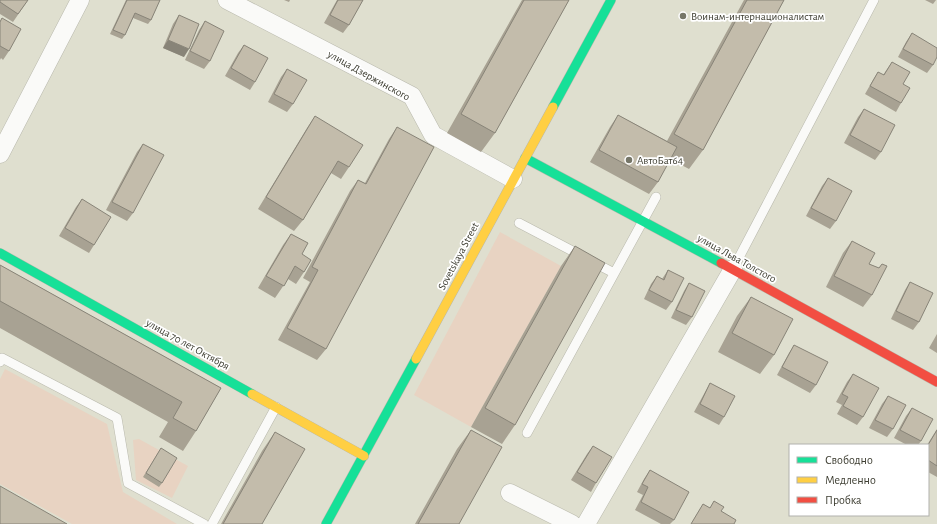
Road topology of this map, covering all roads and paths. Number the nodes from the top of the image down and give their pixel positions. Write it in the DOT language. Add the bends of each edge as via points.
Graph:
graph roads {
  1 [pos="80,0"];
  2 [pos="227,0"];
  3 [pos="611,0"];
  4 [pos="874,0"];
  5 [pos="0,154"];
  6 [pos="525,158"];
  7 [pos="513,180"];
  8 [pos="656,197"];
  9 [pos="642,221"];
  10 [pos="519,223"];
  11 [pos="0,253"];
  12 [pos="733,269"];
  13 [pos="614,273"];
  14 [pos="0,362"];
  15 [pos="937,382"];
  16 [pos="276,407"];
  17 [pos="527,433"];
  18 [pos="364,456"];
  19 [pos="510,493"];
  20 [pos="204,524"];
  21 [pos="212,524"];
  22 [pos="326,524"];
  23 [pos="572,524"];
  24 [pos="586,524"];
  1 -- 5 [label="street"];
  2 -- 7 [label="street, улица Дзержинского" via="412,96 433,136"];
  3 -- 6 [label="street, Sovetskaya Street"];
  4 -- 12 [label="lane"];
  6 -- 7 [label="street, Sovetskaya Street"];
  6 -- 9 [label="street, улица Льва Толстого"];
  7 -- 18 [label="street, Sovetskaya Street"];
  8 -- 9 [label="lane"];
  9 -- 12 [label="street, улица Льва Толстого"];
  9 -- 13 [label="lane"];
  10 -- 13 [label="lane"];
  11 -- 16 [label="street, улица 70 лет Октября"];
  12 -- 15 [label="street, улица Льва Толстого"];
  12 -- 24 [label="street"];
  13 -- 17 [label="lane"];
  14 -- 20 [label="lane" via="2,358 117,418 128,483"];
  16 -- 18 [label="street, улица 70 лет Октября"];
  16 -- 21 [label="lane"];
  18 -- 22 [label="street, Sovetskaya Street"];
  19 -- 23 [label="street"];
}
